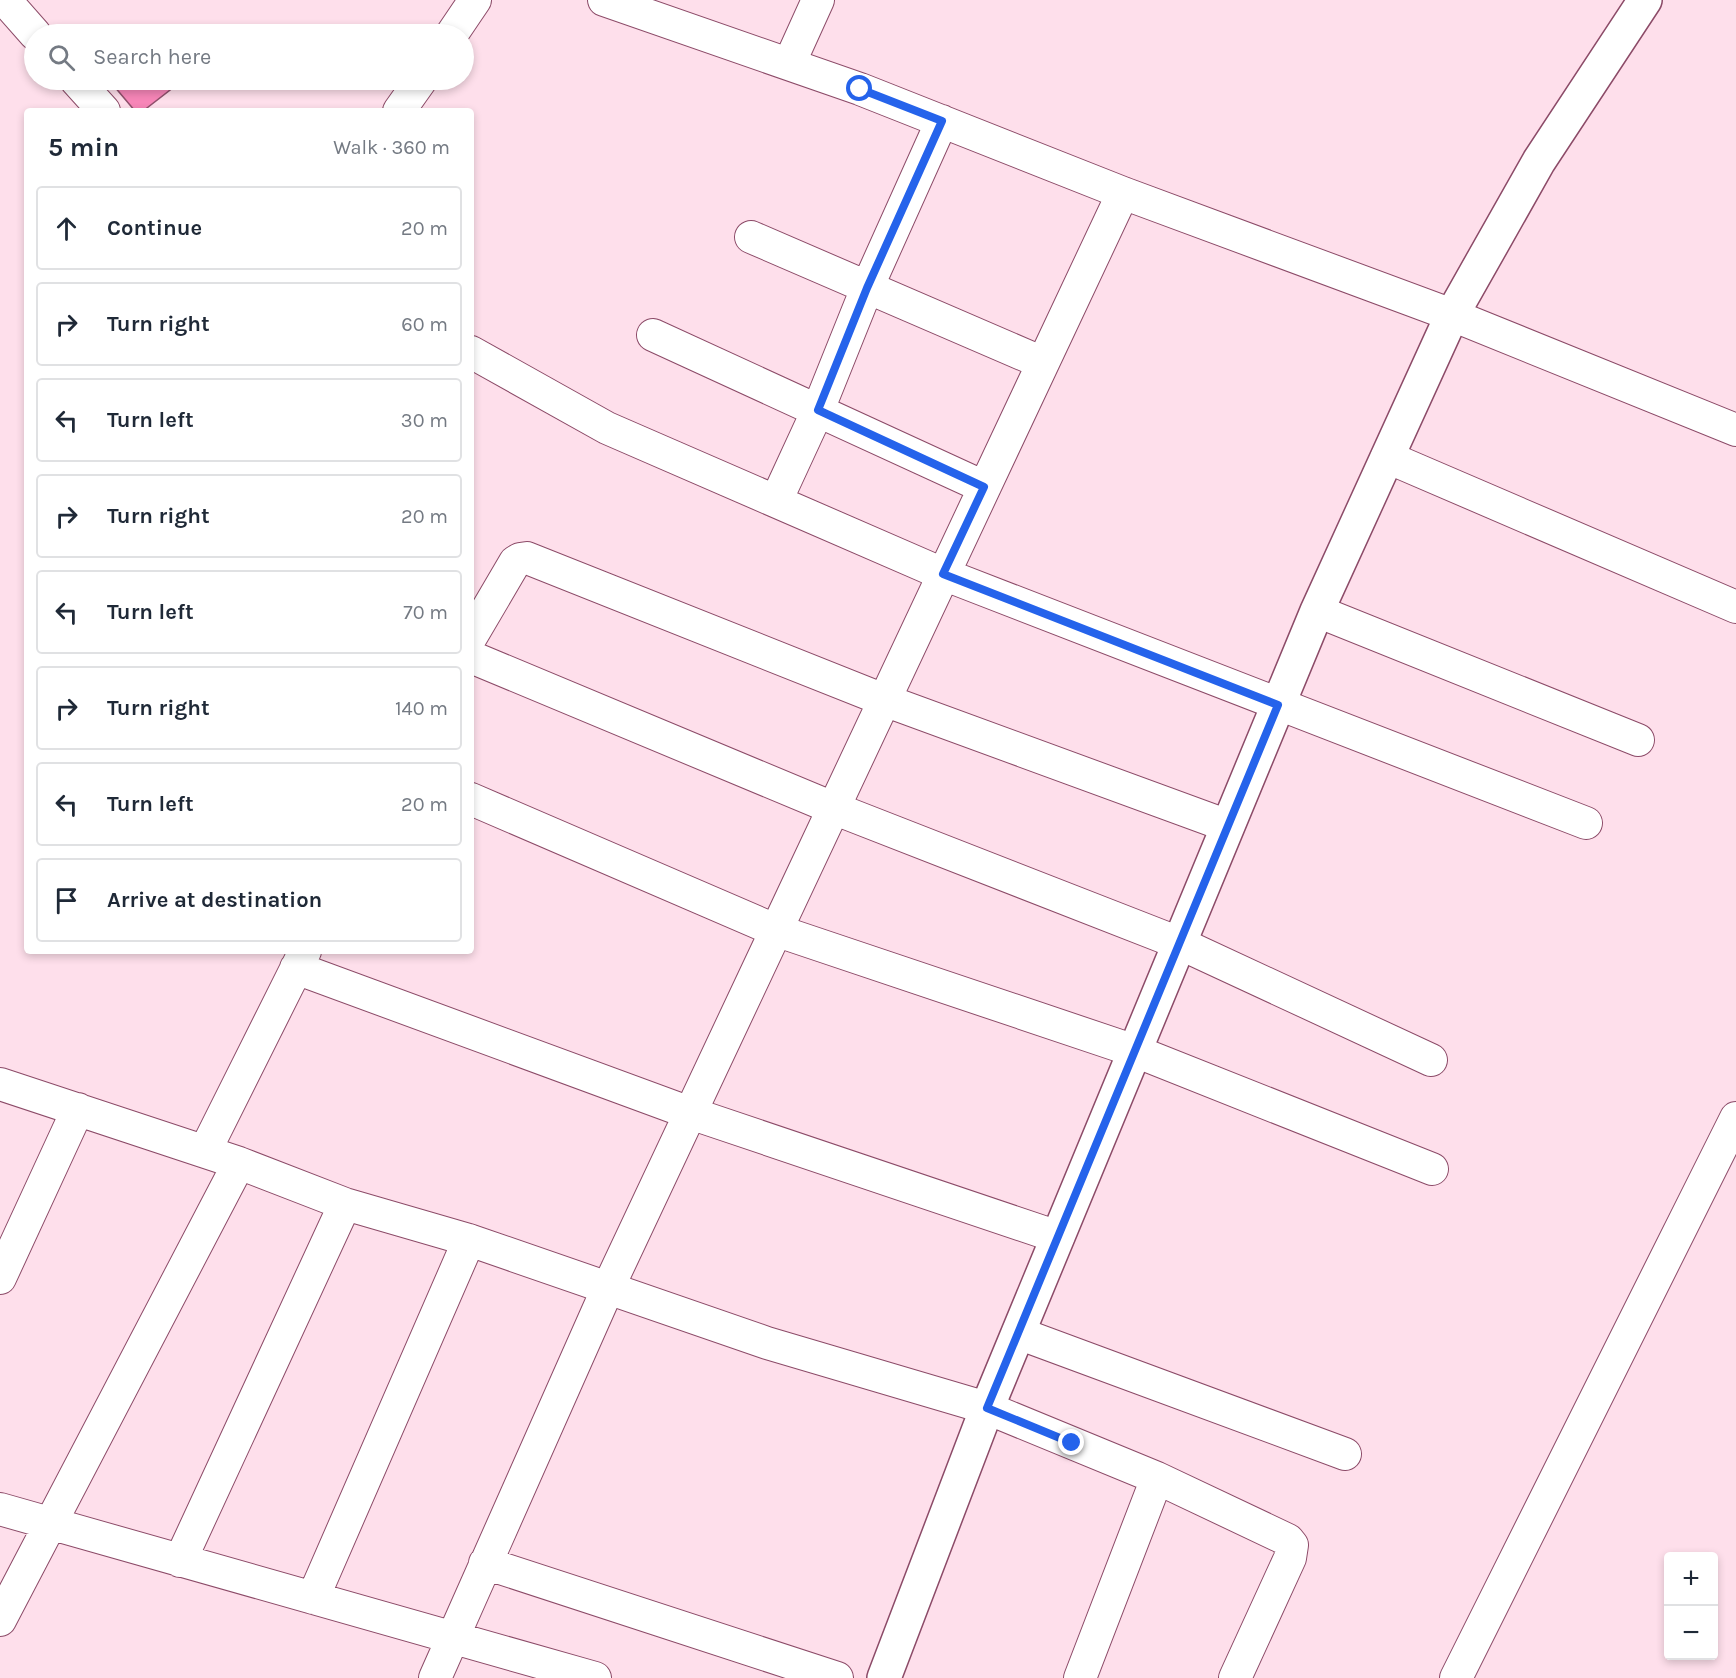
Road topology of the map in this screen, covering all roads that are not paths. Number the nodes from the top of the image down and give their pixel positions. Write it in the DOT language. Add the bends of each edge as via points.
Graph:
graph roads {
  1 [pos="5,0"];
  2 [pos="476,0"];
  3 [pos="604,0"];
  4 [pos="818,0"];
  5 [pos="1645,0"];
  6 [pos="26,24"];
  7 [pos="459,24"];
  8 [pos="789,64"];
  9 [pos="85,90"];
  10 [pos="414,90"];
  11 [pos="101,108"];
  12 [pos="401,108"];
  13 [pos="942,121"];
  14 [pos="1123,193"];
  15 [pos="751,237"];
  16 [pos="867,288"];
  17 [pos="1452,315"];
  18 [pos="652,335"];
  19 [pos="474,354"];
  20 [pos="1043,363"];
  21 [pos="818,410"];
  22 [pos="1736,430"];
  23 [pos="1387,457"];
  24 [pos="984,487"];
  25 [pos="776,501"];
  26 [pos="943,574"];
  27 [pos="483,592"];
  28 [pos="1736,607"];
  29 [pos="1317,611"];
  30 [pos="474,626"];
  31 [pos="474,658"];
  32 [pos="884,700"];
  33 [pos="1278,705"];
  34 [pos="1638,740"];
  35 [pos="474,801"];
  36 [pos="833,808"];
  37 [pos="1586,823"];
  38 [pos="1228,826"];
  39 [pos="775,930"];
  40 [pos="1179,943"];
  41 [pos="301,960"];
  42 [pos="1135,1051"];
  43 [pos="1431,1060"];
  44 [pos="0,1084"];
  45 [pos="78,1109"];
  46 [pos="690,1113"];
  47 [pos="1736,1118"];
  48 [pos="205,1151"];
  49 [pos="239,1163"];
  50 [pos="1432,1170"];
  51 [pos="345,1204"];
  52 [pos="1058,1237"];
  53 [pos="469,1240"];
  54 [pos="0,1278"];
  55 [pos="608,1288"];
  56 [pos="1018,1333"];
  57 [pos="987,1408"];
  58 [pos="1345,1454"];
  59 [pos="1157,1478"];
  60 [pos="0,1509"];
  61 [pos="51,1524"];
  62 [pos="180,1561"];
  63 [pos="485,1563"];
  64 [pos="313,1598"];
  65 [pos="0,1620"];
  66 [pos="452,1638"];
  67 [pos="435,1678"];
  68 [pos="595,1678"];
  69 [pos="837,1678"];
  70 [pos="884,1678"];
  71 [pos="1080,1678"];
  72 [pos="1235,1678"];
  73 [pos="1456,1678"];
  1 -- 6 [label="street"];
  2 -- 7 [label="street"];
  3 -- 8 [label="street"];
  4 -- 8 [label="street"];
  5 -- 17 [label="street" via="1539,161"];
  8 -- 13 [label="street"];
  9 -- 11 [label="street"];
  10 -- 12 [label="street"];
  13 -- 14 [label="street"];
  13 -- 16 [label="street"];
  14 -- 17 [label="street"];
  14 -- 20 [label="street"];
  15 -- 16 [label="street"];
  16 -- 20 [label="street"];
  16 -- 21 [label="street"];
  17 -- 22 [label="street"];
  17 -- 23 [label="street"];
  18 -- 21 [label="street"];
  19 -- 25 [label="street" via="607,428"];
  20 -- 24 [label="street"];
  21 -- 24 [label="street"];
  21 -- 25 [label="street"];
  23 -- 28 [label="street"];
  23 -- 29 [label="street"];
  24 -- 26 [label="street"];
  25 -- 26 [label="street"];
  26 -- 32 [label="street"];
  26 -- 33 [label="street"];
  27 -- 30 [label="street"];
  27 -- 32 [label="street" via="515,562 527,558"];
  29 -- 33 [label="street"];
  29 -- 34 [label="street"];
  31 -- 36 [label="street"];
  32 -- 36 [label="street"];
  32 -- 38 [label="street"];
  33 -- 37 [label="street"];
  33 -- 38 [label="street"];
  35 -- 39 [label="street"];
  36 -- 39 [label="street"];
  36 -- 40 [label="street"];
  38 -- 40 [label="street"];
  39 -- 42 [label="street"];
  39 -- 46 [label="street"];
  40 -- 42 [label="street"];
  40 -- 43 [label="street"];
  41 -- 46 [label="street"];
  41 -- 48 [label="street"];
  42 -- 50 [label="street"];
  42 -- 52 [label="street"];
  44 -- 45 [label="street"];
  45 -- 48 [label="street"];
  45 -- 54 [label="street"];
  46 -- 52 [label="street"];
  46 -- 55 [label="street"];
  47 -- 73 [label="street"];
  48 -- 49 [label="street"];
  49 -- 51 [label="street"];
  49 -- 61 [label="street"];
  51 -- 53 [label="street"];
  51 -- 62 [label="street"];
  52 -- 56 [label="street"];
  53 -- 55 [label="street"];
  53 -- 64 [label="street"];
  55 -- 57 [label="street" via="767,1343"];
  55 -- 63 [label="street"];
  56 -- 57 [label="street"];
  56 -- 58 [label="street"];
  57 -- 59 [label="street"];
  57 -- 70 [label="street"];
  59 -- 71 [label="street"];
  59 -- 72 [label="street" via="1292,1545 1290,1558"];
  60 -- 61 [label="street"];
  61 -- 62 [label="street"];
  61 -- 65 [label="street"];
  62 -- 64 [label="street"];
  63 -- 66 [label="street"];
  63 -- 69 [label="street"];
  64 -- 66 [label="street"];
  66 -- 67 [label="street"];
  66 -- 68 [label="street"];
}
